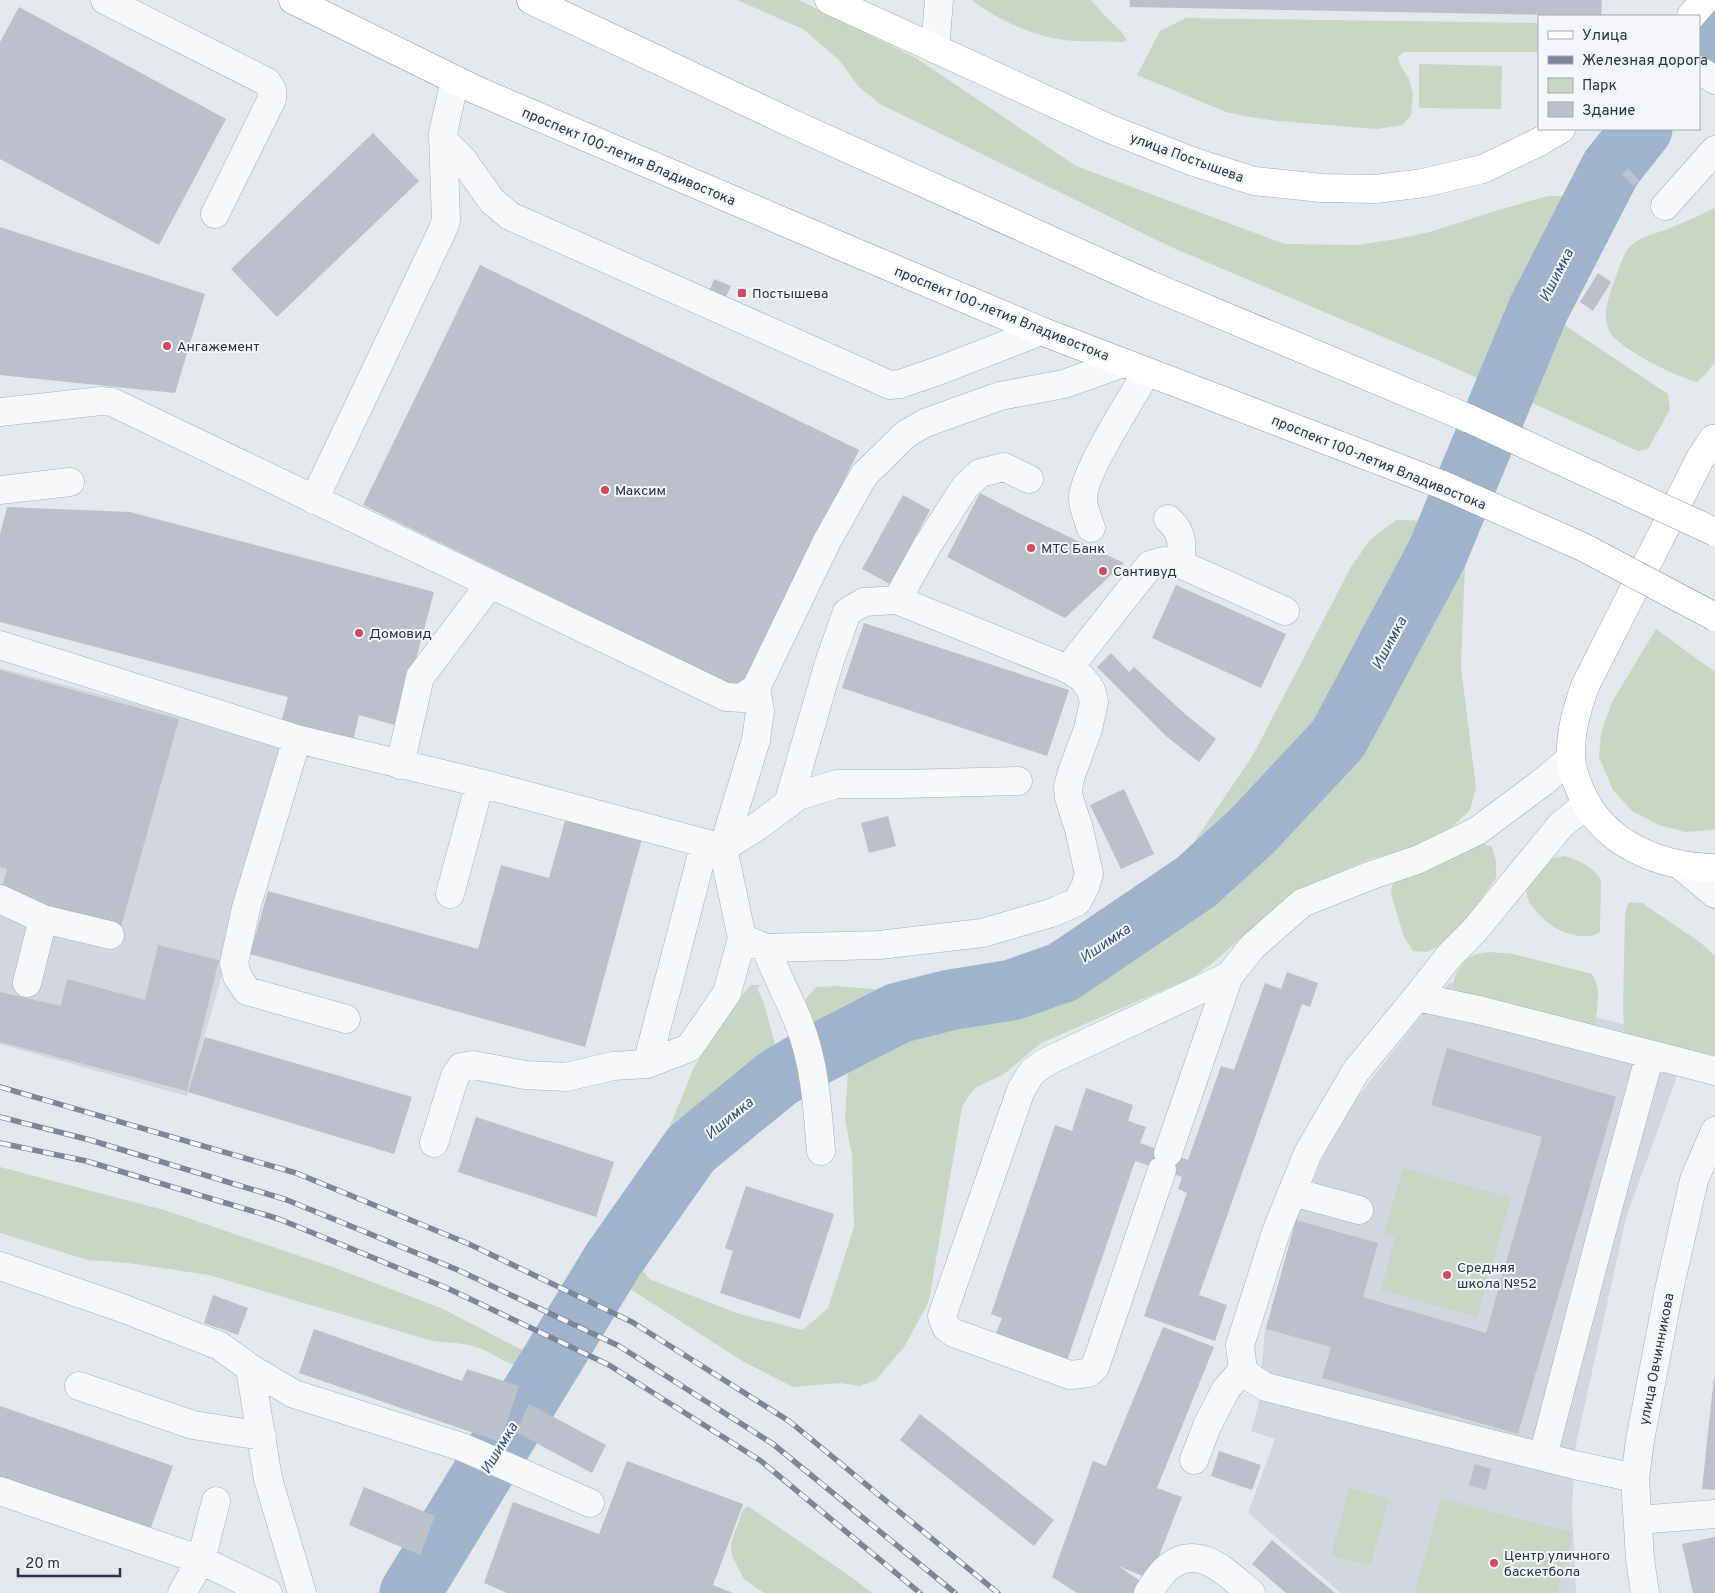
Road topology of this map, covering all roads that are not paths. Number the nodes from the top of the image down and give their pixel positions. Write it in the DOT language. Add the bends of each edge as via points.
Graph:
graph roads {
  1 [pos="105,0"];
  2 [pos="294,0"];
  3 [pos="530,0"];
  4 [pos="829,0"];
  5 [pos="939,0"];
  6 [pos="1704,0"];
  7 [pos="1692,15"];
  8 [pos="935,49"];
  9 [pos="1700,71"];
  10 [pos="455,80"];
  11 [pos="1715,80"];
  12 [pos="1559,130"];
  13 [pos="443,140"];
  14 [pos="1715,150"];
  15 [pos="1665,206"];
  16 [pos="215,214"];
  17 [pos="1041,331"];
  18 [pos="1135,368"];
  19 [pos="0,412"];
  20 [pos="1715,435"];
  21 [pos="1708,450"];
  22 [pos="1029,479"];
  23 [pos="70,482"];
  24 [pos="0,490"];
  25 [pos="314,500"];
  26 [pos="1168,519"];
  27 [pos="1091,528"];
  28 [pos="1715,532"];
  29 [pos="1180,564"];
  30 [pos="490,584"];
  31 [pos="897,600"];
  32 [pos="1285,611"];
  33 [pos="1715,617"];
  34 [pos="0,645"];
  35 [pos="1068,669"];
  36 [pos="756,688"];
  37 [pos="297,739"];
  38 [pos="1571,758"];
  39 [pos="400,765"];
  40 [pos="1018,781"];
  41 [pos="480,784"];
  42 [pos="788,804"];
  43 [pos="1586,805"];
  44 [pos="714,846"];
  45 [pos="1680,865"];
  46 [pos="1715,868"];
  47 [pos="450,894"];
  48 [pos="1715,894"];
  49 [pos="0,899"];
  50 [pos="43,919"];
  51 [pos="110,934"];
  52 [pos="754,943"];
  53 [pos="1229,976"];
  54 [pos="27,982"];
  55 [pos="1418,997"];
  56 [pos="346,1019"];
  57 [pos="1650,1055"];
  58 [pos="647,1064"];
  59 [pos="1715,1071"];
  60 [pos="1715,1131"];
  61 [pos="434,1143"];
  62 [pos="821,1151"];
  63 [pos="1293,1192"];
  64 [pos="1359,1210"];
  65 [pos="0,1266"];
  66 [pos="250,1368"];
  67 [pos="1243,1370"];
  68 [pos="79,1386"];
  69 [pos="262,1436"];
  70 [pos="1543,1456"];
  71 [pos="1194,1460"];
  72 [pos="1635,1478"];
  73 [pos="0,1491"];
  74 [pos="216,1502"];
  75 [pos="590,1503"];
  76 [pos="1715,1514"];
  77 [pos="1638,1520"];
  78 [pos="201,1560"];
  79 [pos="182,1593"];
  80 [pos="268,1593"];
  81 [pos="302,1593"];
  82 [pos="1148,1593"];
  83 [pos="1251,1593"];
  84 [pos="1645,1593"];
  1 -- 16 [label="street" via="267,82 272,90 272,100"];
  2 -- 10 [label="main road, проспект 100-летия Владивостока"];
  3 -- 28 [label="main road, bridge" via="793,124 1150,285 1470,419"];
  4 -- 8 [label="main road, улица Постышева"];
  5 -- 8 [label="street"];
  6 -- 7 [label="main road"];
  8 -- 12 [label="main road, улица Постышева" via="1110,129 1194,162 1254,181 1375,189 1423,183 1484,169"];
  9 -- 11 [label="street"];
  10 -- 13 [label="street"];
  10 -- 17 [label="main road, проспект 100-летия Владивостока"];
  13 -- 17 [label="street" via="463,160 492,201 510,216 890,385 938,371"];
  13 -- 25 [label="street" via="446,220 443,230"];
  14 -- 15 [label="street"];
  17 -- 18 [label="main road, проспект 100-летия Владивостока"];
  18 -- 27 [label="street" via="1108,440 1085,482 1082,499"];
  18 -- 33 [label="main road, проспект 100-летия Владивостока, bridge" via="1443,485 1583,547"];
  18 -- 36 [label="street" via="1000,396 925,423 906,434 864,475 827,541"];
  19 -- 25 [label="street" via="101,400 112,402"];
  20 -- 21 [label="main road"];
  21 -- 38 [label="main road" via="1585,686 1574,722"];
  22 -- 31 [label="street" via="1004,467 980,473 965,487"];
  23 -- 24 [label="street"];
  25 -- 30 [label="street"];
  26 -- 29 [label="street" via="1181,536"];
  29 -- 32 [label="street"];
  29 -- 35 [label="street" via="1164,561 1150,565"];
  30 -- 36 [label="street" via="726,697 742,698"];
  30 -- 39 [label="street" via="420,677"];
  31 -- 35 [label="street"];
  31 -- 42 [label="street" via="864,602 847,612"];
  34 -- 37 [label="street"];
  35 -- 52 [label="street" via="1082,678 1091,690 1094,702 1068,787 1089,874 1077,902 982,933 879,945"];
  36 -- 44 [label="street" via="760,710 756,740"];
  37 -- 39 [label="street"];
  37 -- 56 [label="street" via="246,908 234,962 237,976 246,991"];
  38 -- 43 [label="main road"];
  38 -- 53 [label="street" via="1477,831 1417,860 1302,903 1252,947"];
  39 -- 41 [label="street"];
  40 -- 42 [label="street" via="837,784 798,796"];
  41 -- 44 [label="street"];
  41 -- 47 [label="street"];
  42 -- 44 [label="street" via="758,826"];
  43 -- 45 [label="main road" via="1598,822 1620,841 1648,855"];
  43 -- 55 [label="street" via="1561,825"];
  44 -- 52 [label="street"];
  44 -- 58 [label="street"];
  45 -- 46 [label="main road"];
  45 -- 48 [label="street"];
  49 -- 50 [label="street"];
  50 -- 51 [label="street"];
  50 -- 54 [label="street"];
  52 -- 58 [label="street" via="727,993 689,1048"];
  52 -- 62 [label="street" via="772,966 807,1047 815,1084"];
  53 -- 53 [label="street" via="1046,1062 1032,1072 1021,1090 942,1316 946,1327 954,1333 1070,1375 1088,1373 1094,1368"];
  55 -- 57 [label="street"];
  55 -- 63 [label="street" via="1356,1071 1308,1153"];
  57 -- 59 [label="street"];
  57 -- 70 [label="street"];
  58 -- 61 [label="street" via="613,1066 566,1077 525,1075 473,1065 461,1067 455,1076"];
  60 -- 72 [label="street, улица Овчинникова" via="1694,1180 1669,1290"];
  63 -- 64 [label="street"];
  63 -- 67 [label="street" via="1276,1232 1240,1345"];
  65 -- 66 [label="street" via="220,1346"];
  66 -- 69 [label="street"];
  66 -- 75 [label="street" via="294,1394 462,1447"];
  67 -- 70 [label="street" via="1266,1387"];
  67 -- 71 [label="street" via="1226,1389"];
  68 -- 69 [label="street" via="193,1425"];
  69 -- 81 [label="street" via="268,1479"];
  70 -- 72 [label="street"];
  72 -- 77 [label="street, улица Овчинникова"];
  73 -- 78 [label="street"];
  74 -- 78 [label="street"];
  76 -- 77 [label="street"];
  77 -- 84 [label="street, улица Овчинникова"];
  78 -- 79 [label="street"];
  78 -- 80 [label="street"];
  82 -- 83 [label="street" via="1162,1572 1188,1557 1214,1563"];
}
